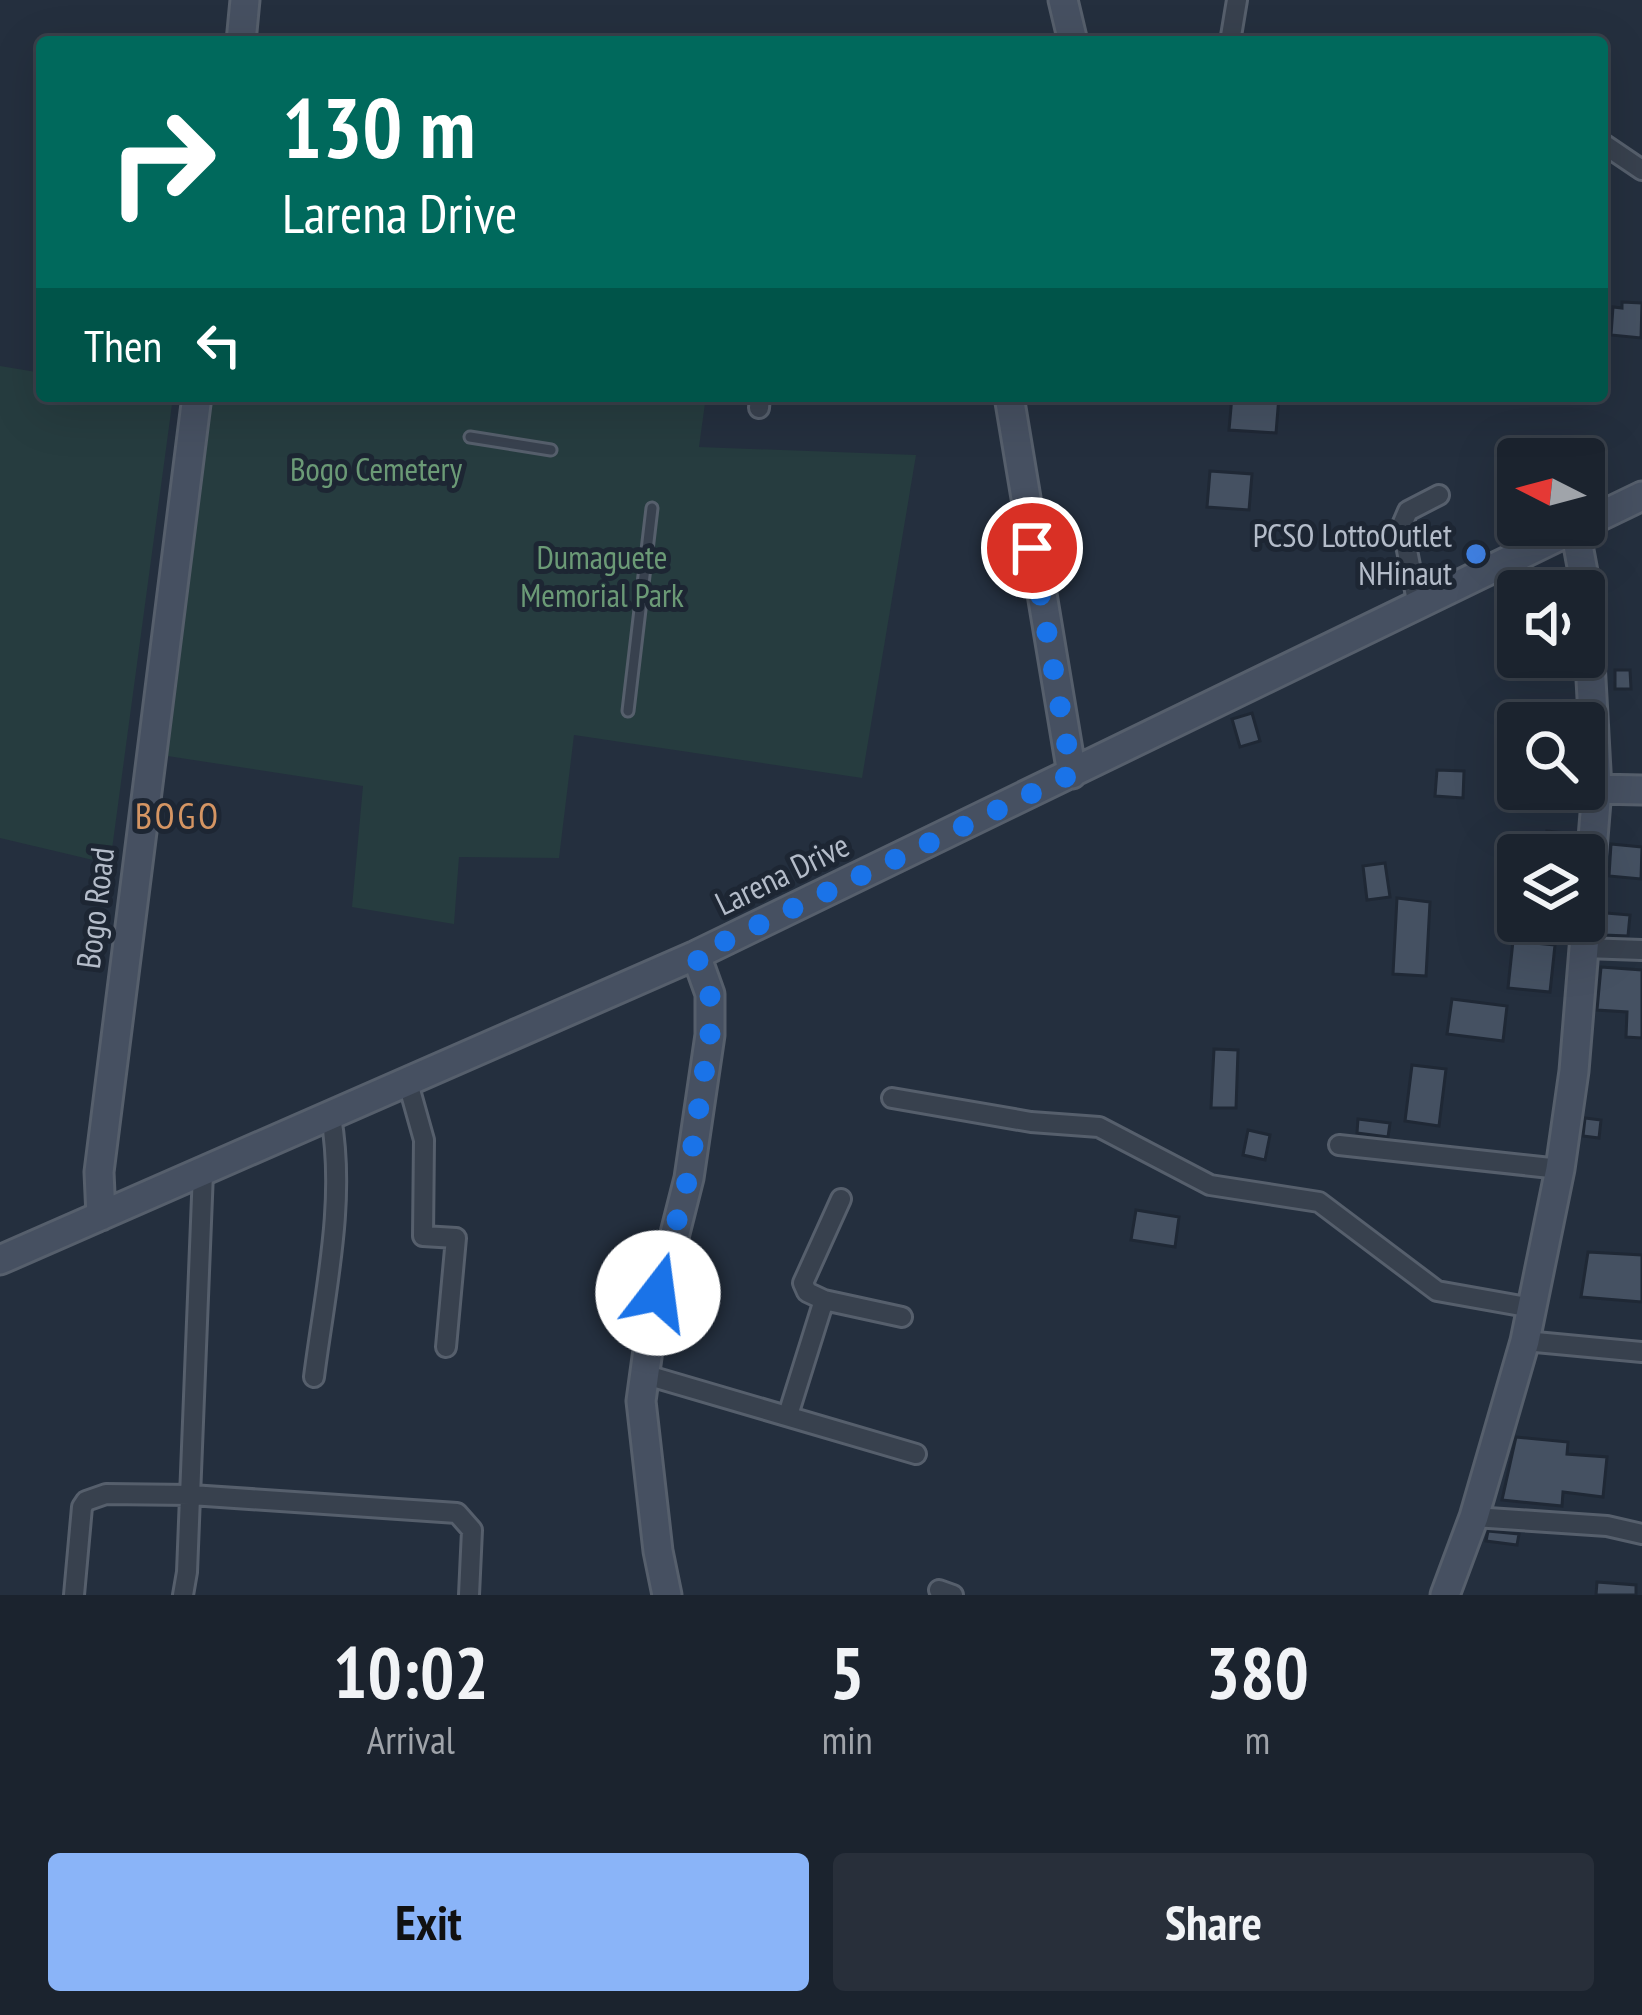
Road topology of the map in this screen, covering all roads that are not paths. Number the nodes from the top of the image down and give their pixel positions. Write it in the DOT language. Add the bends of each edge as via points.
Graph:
graph roads {
  1 [pos="245,0"];
  2 [pos="1064,0"];
  3 [pos="1237,0"];
  4 [pos="242,36"];
  5 [pos="1072,36"];
  6 [pos="1231,36"];
  7 [pos="1608,147"];
  8 [pos="1642,170"];
  9 [pos="196,402"];
  10 [pos="1010,402"];
  11 [pos="470,437"];
  12 [pos="551,450"];
  13 [pos="1439,495"];
  14 [pos="1642,496"];
  15 [pos="652,508"];
  16 [pos="1605,513"];
  17 [pos="1537,546"];
  18 [pos="1583,546"];
  19 [pos="1418,605"];
  20 [pos="1592,702"];
  21 [pos="628,711"];
  22 [pos="1072,774"];
  23 [pos="1605,789"];
  24 [pos="1642,790"];
  25 [pos="1595,810"];
  26 [pos="1584,948"];
  27 [pos="1642,950"];
  28 [pos="696,955"];
  29 [pos="408,1083"];
  30 [pos="892,1098"];
  31 [pos="332,1117"];
  32 [pos="1339,1145"];
  33 [pos="1559,1169"];
  34 [pos="203,1172"];
  35 [pos="842,1199"];
  36 [pos="101,1216"];
  37 [pos="0,1259"];
  38 [pos="824,1300"];
  39 [pos="1532,1308"];
  40 [pos="902,1317"];
  41 [pos="1525,1341"];
  42 [pos="446,1347"];
  43 [pos="1642,1352"];
  44 [pos="643,1374"];
  45 [pos="314,1377"];
  46 [pos="788,1415"];
  47 [pos="916,1454"];
  48 [pos="190,1495"];
  49 [pos="1474,1517"];
  50 [pos="1642,1534"];
  51 [pos="74,1595"];
  52 [pos="183,1595"];
  53 [pos="469,1595"];
  54 [pos="667,1595"];
  55 [pos="1445,1595"];
  1 -- 4 [label="main road"];
  2 -- 5 [label="main road"];
  3 -- 6 [label="street"];
  7 -- 8 [label="street"];
  9 -- 36 [label="main road, Bogo Road" via="99,1172"];
  10 -- 22 [label="main road"];
  11 -- 12 [label="lane"];
  13 -- 19 [label="street" via="1408,511 1402,524"];
  14 -- 16 [label="main road, Larena Drive"];
  15 -- 21 [label="lane"];
  17 -- 19 [label="main road, Larena Drive"];
  18 -- 20 [label="main road"];
  19 -- 22 [label="main road, Larena Drive"];
  22 -- 28 [label="main road, Larena Drive"];
  23 -- 24 [label="main road"];
  25 -- 26 [label="main road"];
  26 -- 27 [label="street"];
  26 -- 33 [label="main road"];
  28 -- 29 [label="main road, Larena Drive"];
  28 -- 44 [label="main road" via="710,994 710,1035 688,1178"];
  29 -- 31 [label="main road, Larena Drive"];
  29 -- 42 [label="street" via="424,1140 423,1236 456,1238"];
  30 -- 39 [label="street" via="1100,1126 1210,1185 1319,1202 1437,1291"];
  31 -- 34 [label="main road, Larena Drive"];
  31 -- 45 [label="street" via="337,1191"];
  32 -- 33 [label="street"];
  33 -- 39 [label="main road"];
  34 -- 36 [label="main road, Larena Drive"];
  34 -- 48 [label="street"];
  35 -- 38 [label="street" via="803,1283"];
  36 -- 37 [label="main road, Larena Drive"];
  38 -- 40 [label="street"];
  38 -- 46 [label="street"];
  39 -- 41 [label="main road"];
  41 -- 43 [label="street"];
  41 -- 49 [label="main road"];
  44 -- 46 [label="street"];
  44 -- 54 [label="main road" via="642,1424"];
  46 -- 47 [label="street"];
  48 -- 51 [label="street" via="86,1501"];
  48 -- 52 [label="street"];
  48 -- 53 [label="street" via="457,1513 472,1530"];
  49 -- 50 [label="street"];
  49 -- 55 [label="main road"];
}
